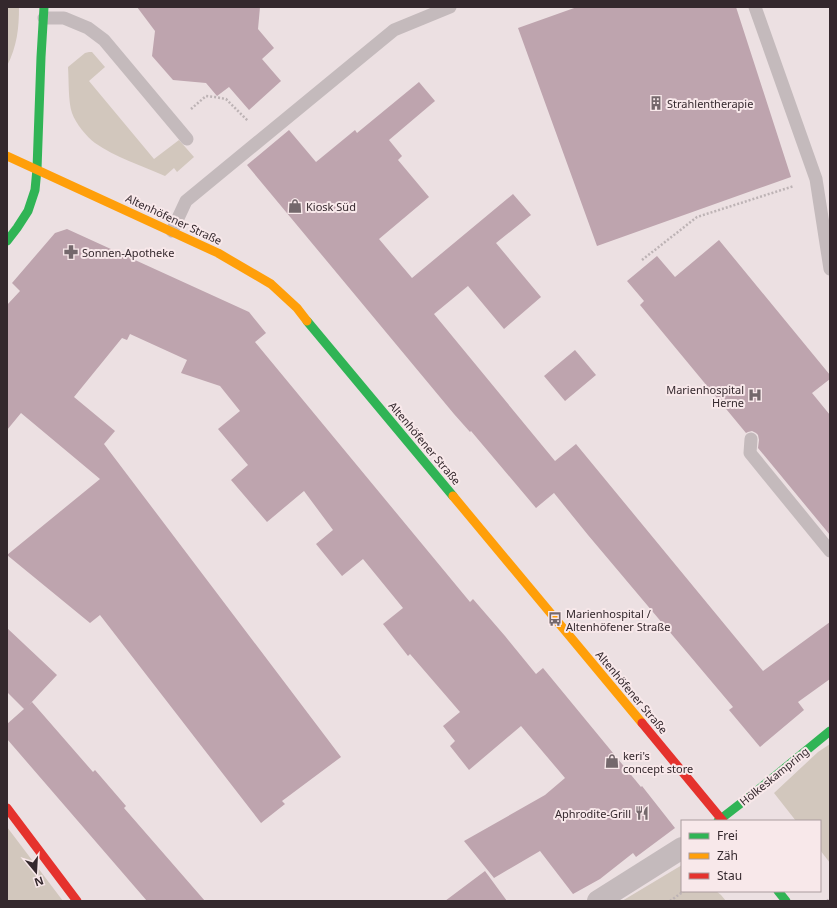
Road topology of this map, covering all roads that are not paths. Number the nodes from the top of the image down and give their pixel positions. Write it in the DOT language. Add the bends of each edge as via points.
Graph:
graph roads {
  1 [pos="450,7"];
  2 [pos="755,7"];
  3 [pos="44,12"];
  4 [pos="188,139"];
  5 [pos="7,156"];
  6 [pos="37,169"];
  7 [pos="172,232"];
  8 [pos="7,241"];
  9 [pos="830,269"];
  10 [pos="751,439"];
  11 [pos="830,551"];
  12 [pos="830,730"];
  13 [pos="7,808"];
  14 [pos="721,820"];
  15 [pos="681,849"];
  16 [pos="779,892"];
  17 [pos="77,901"];
  18 [pos="598,901"];
  19 [pos="786,901"];
  1 -- 7 [label="lane" via="394,30 186,201"];
  2 -- 9 [label="lane" via="816,179"];
  3 -- 4 [label="lane" via="88,28 104,40"];
  3 -- 6 [label="street"];
  5 -- 6 [label="street, Altenhöfener Straße"];
  6 -- 7 [label="street, Altenhöfener Straße"];
  6 -- 8 [label="street" via="35,190 28,211"];
  7 -- 14 [label="street, Altenhöfener Straße" via="218,253 271,284 297,308"];
  10 -- 11 [label="lane" via="750,453"];
  12 -- 14 [label="street, Hölkeskampring"];
  13 -- 17 [label="street"];
  15 -- 18 [label="street"];
  16 -- 19 [label="street"];
}
